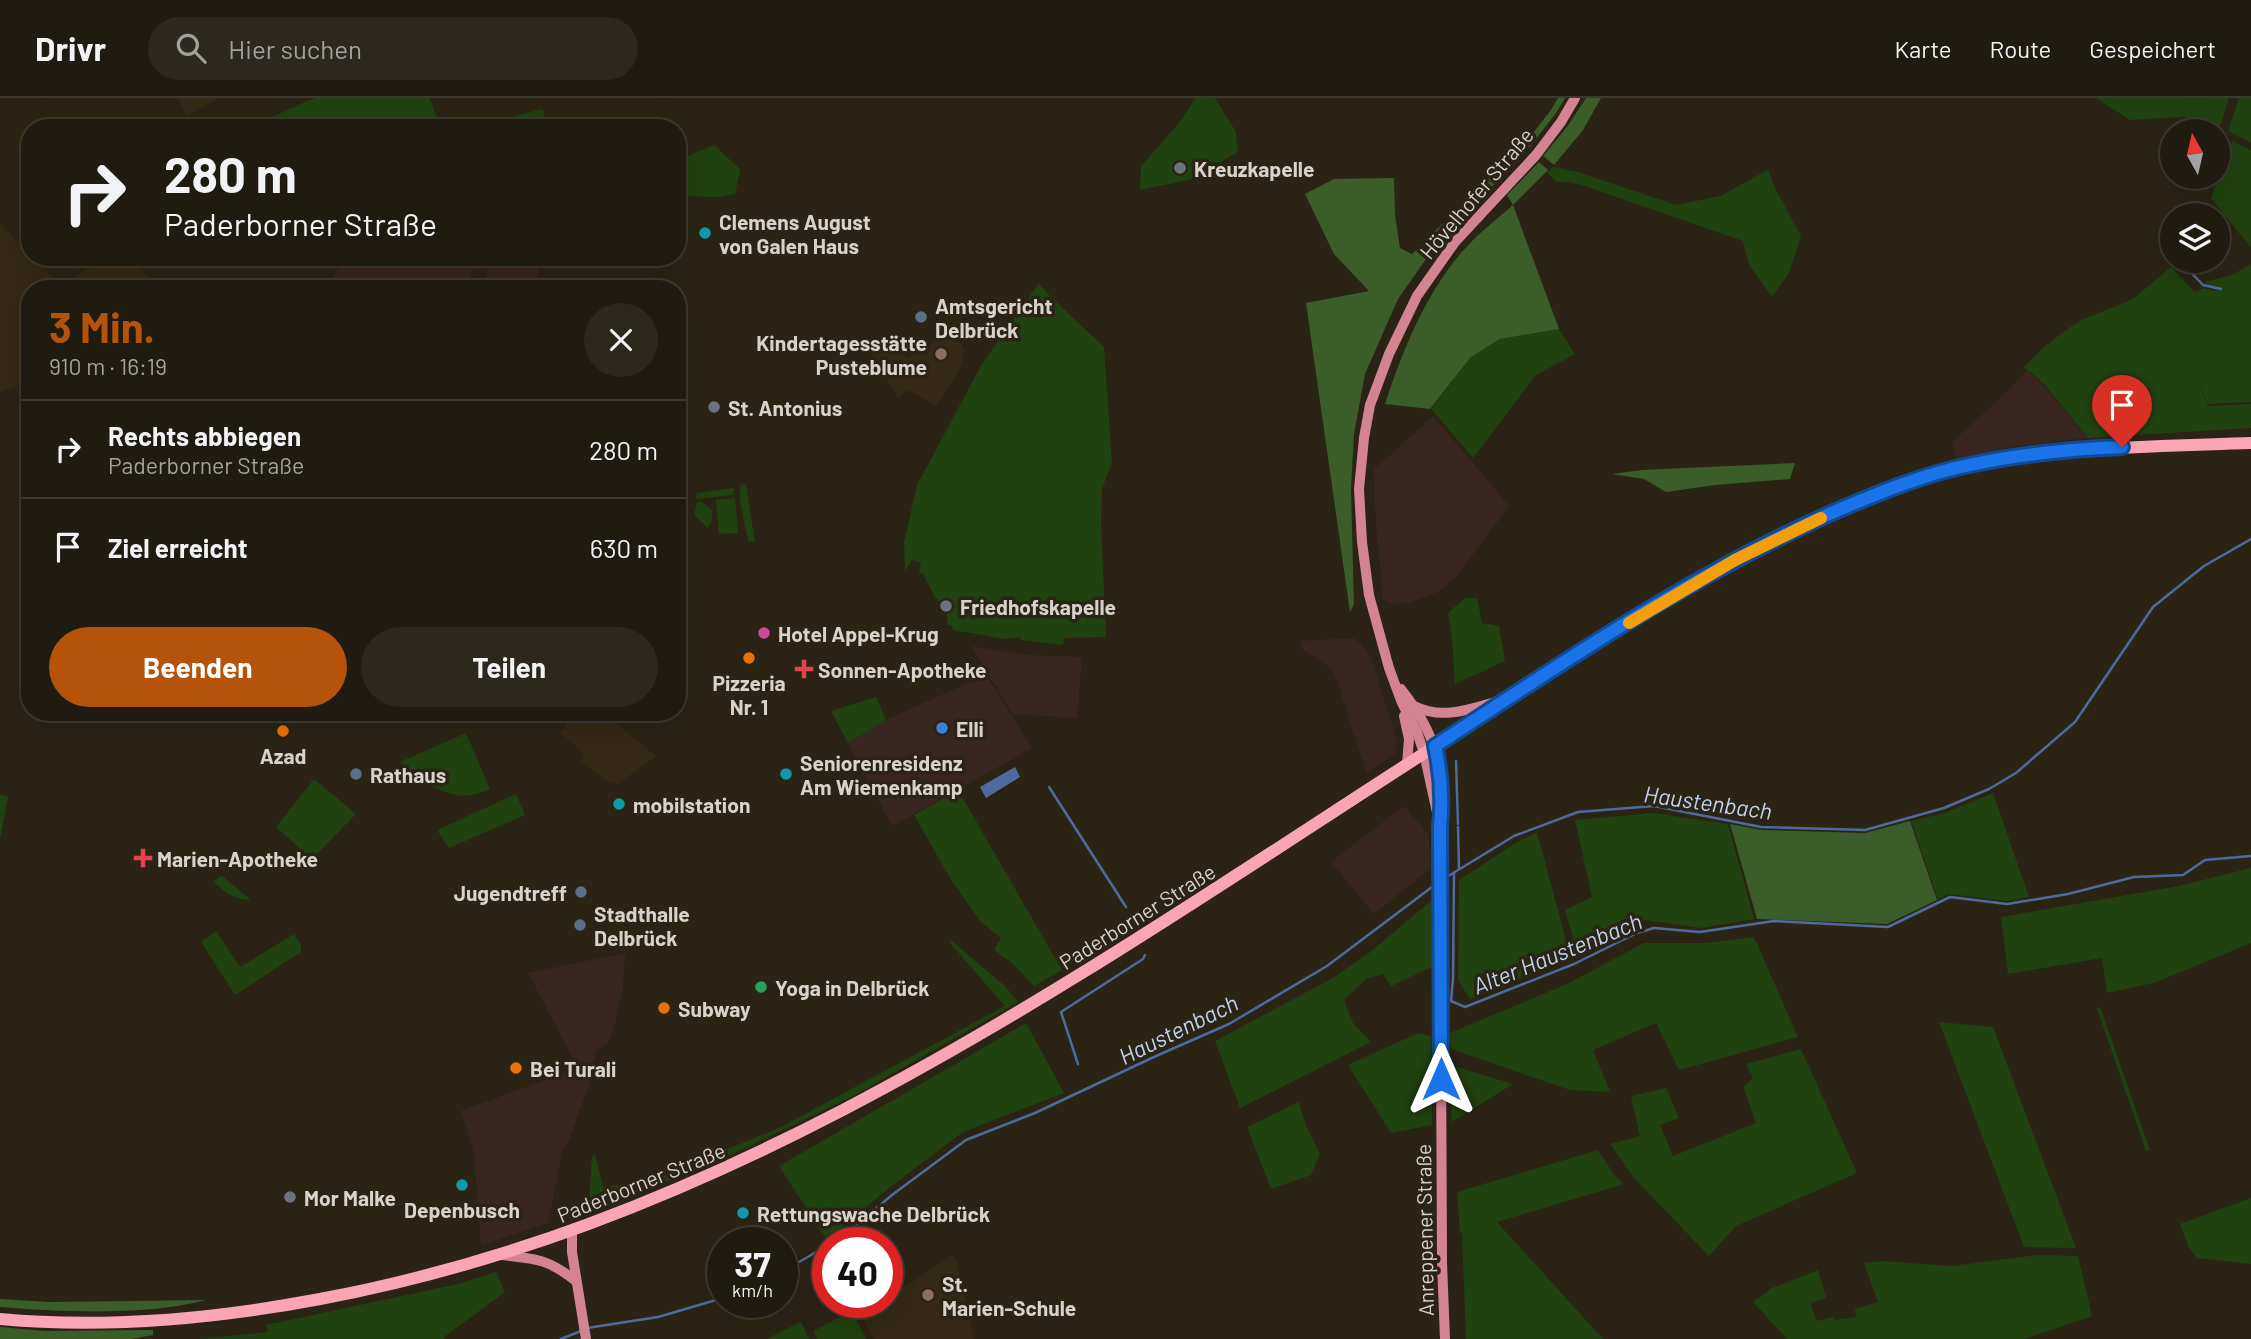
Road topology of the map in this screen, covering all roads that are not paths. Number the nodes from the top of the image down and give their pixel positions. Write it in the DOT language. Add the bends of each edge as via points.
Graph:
graph roads {
  1 [pos="1575,98"];
  2 [pos="2251,443"];
  3 [pos="1393,679"];
  4 [pos="1509,698"];
  5 [pos="1402,703"];
  6 [pos="1414,706"];
  7 [pos="1429,749"];
  8 [pos="1407,764"];
  9 [pos="572,1232"];
  10 [pos="502,1255"];
  11 [pos="576,1281"];
  12 [pos="0,1319"];
  13 [pos="585,1338"];
  14 [pos="1445,1339"];
  1 -- 3 [label="main road, Hövelhofer Straße" via="1536,155 1455,242 1417,296 1370,405 1359,489 1362,542 1371,604"];
  2 -- 4 [label="main road, Paderborner Straße" via="2053,452 1973,464 1914,480 1735,560"];
  3 -- 5 [label="main road, Hövelhofer Straße"];
  3 -- 6 [label="main road, Hövelhofer Straße"];
  4 -- 6 [label="main road" via="1446,714"];
  4 -- 7 [label="main road, Paderborner Straße"];
  5 -- 7 [label="main road, Hövelhofer Straße"];
  5 -- 8 [label="main road" via="1409,739"];
  6 -- 7 [label="main road, Hövelhofer Straße" via="1430,732"];
  7 -- 8 [label="main road, Paderborner Straße"];
  7 -- 14 [label="main road, Anreppener Straße" via="1440,826"];
  8 -- 9 [label="main road, Paderborner Straße" via="1097,965 934,1062 727,1168"];
  9 -- 10 [label="main road, Paderborner Straße"];
  9 -- 11 [label="main road"];
  10 -- 11 [label="main road" via="545,1262"];
  10 -- 12 [label="main road, Paderborner Straße" via="354,1293 226,1314 103,1323"];
  11 -- 13 [label="main road"];
}
